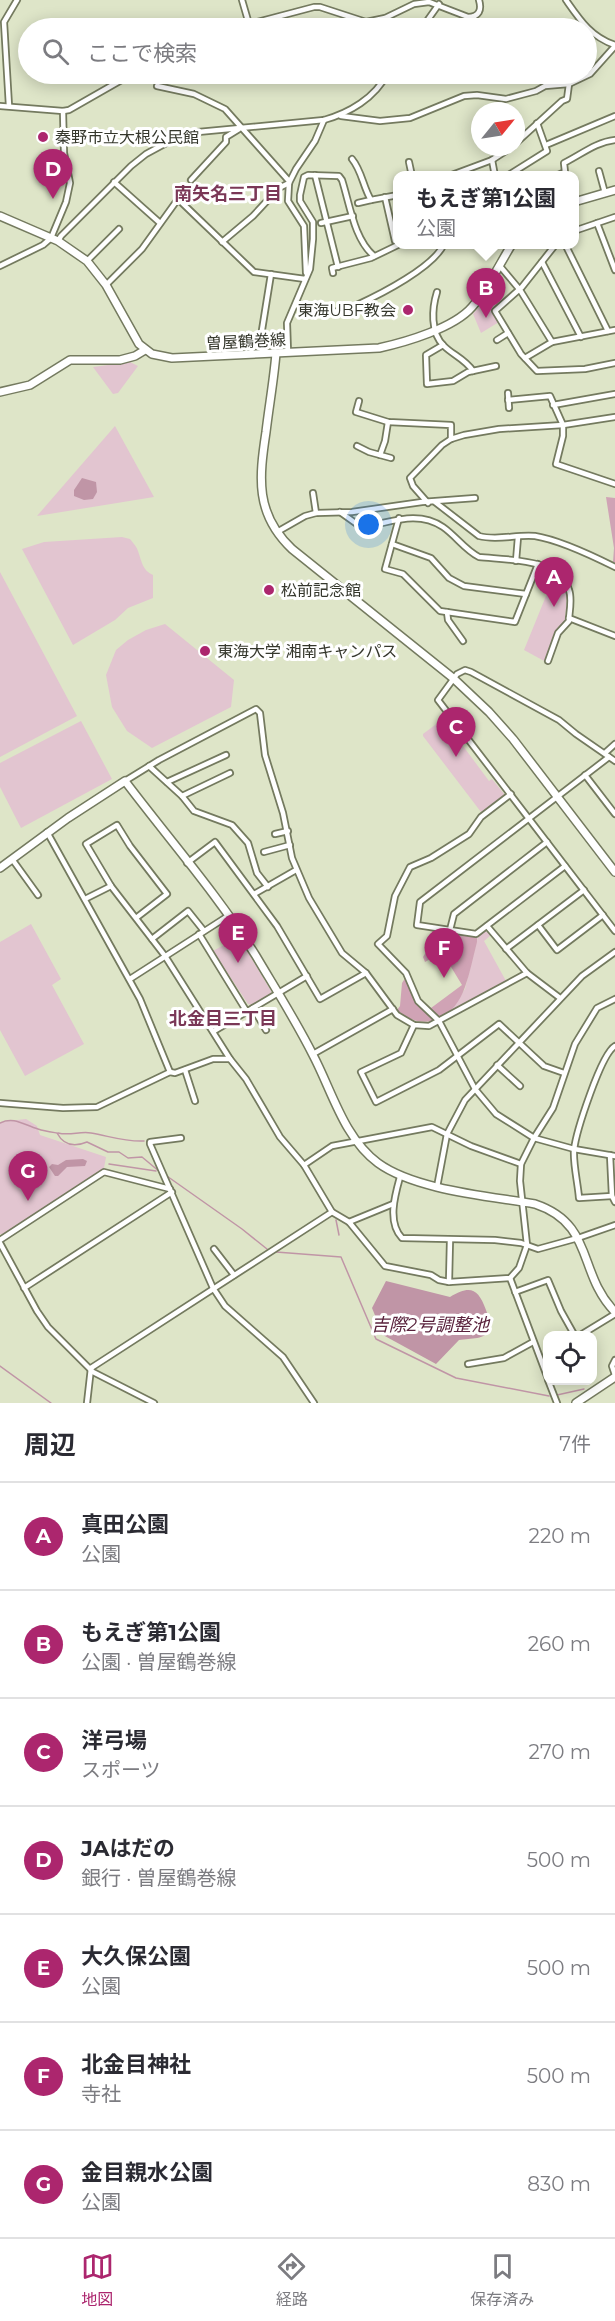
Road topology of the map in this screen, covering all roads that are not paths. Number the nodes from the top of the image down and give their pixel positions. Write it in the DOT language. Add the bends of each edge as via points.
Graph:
graph roads {
  1 [pos="17,0"];
  2 [pos="242,0"];
  3 [pos="479,0"];
  4 [pos="566,0"];
  5 [pos="439,4"];
  6 [pos="247,18"];
  7 [pos="271,18"];
  8 [pos="354,18"];
  9 [pos="386,18"];
  10 [pos="429,18"];
  11 [pos="580,18"];
  12 [pos="597,37"];
  13 [pos="614,46"];
  14 [pos="597,66"];
  15 [pos="113,84"];
  16 [pos="381,84"];
  17 [pos="569,84"];
  18 [pos="157,86"];
  19 [pos="0,106"];
  20 [pos="9,106"];
  21 [pos="63,111"];
  22 [pos="340,116"];
  23 [pos="615,116"];
  24 [pos="324,120"];
  25 [pos="537,123"];
  26 [pos="241,128"];
  27 [pos="525,134"];
  28 [pos="615,140"];
  29 [pos="546,146"];
  30 [pos="498,156"];
  31 [pos="352,159"];
  32 [pos="492,160"];
  33 [pos="410,162"];
  34 [pos="411,171"];
  35 [pos="461,171"];
  36 [pos="494,171"];
  37 [pos="515,171"];
  38 [pos="565,171"];
  39 [pos="599,171"];
  40 [pos="315,175"];
  41 [pos="191,180"];
  42 [pos="114,182"];
  43 [pos="289,182"];
  44 [pos="615,190"];
  45 [pos="605,193"];
  46 [pos="393,196"];
  47 [pos="385,197"];
  48 [pos="371,200"];
  49 [pos="579,201"];
  50 [pos="358,203"];
  51 [pos="0,216"];
  52 [pos="353,216"];
  53 [pos="615,217"];
  54 [pos="324,222"];
  55 [pos="597,222"];
  56 [pos="160,223"];
  57 [pos="393,225"];
  58 [pos="119,229"];
  59 [pos="579,229"];
  60 [pos="55,239"];
  61 [pos="222,242"];
  62 [pos="393,246"];
  63 [pos="440,249"];
  64 [pos="509,249"];
  65 [pos="552,249"];
  66 [pos="567,249"];
  67 [pos="374,256"];
  68 [pos="87,261"];
  69 [pos="542,262"];
  70 [pos="499,265"];
  71 [pos="0,266"];
  72 [pos="338,267"];
  73 [pos="615,270"];
  74 [pos="333,273"];
  75 [pos="271,274"];
  76 [pos="308,275"];
  77 [pos="106,285"];
  78 [pos="520,290"];
  79 [pos="437,292"];
  80 [pos="335,312"];
  81 [pos="436,329"];
  82 [pos="615,330"];
  83 [pos="608,331"];
  84 [pos="508,333"];
  85 [pos="580,337"];
  86 [pos="497,340"];
  87 [pos="552,342"];
  88 [pos="443,345"];
  89 [pos="144,350"];
  90 [pos="288,352"];
  91 [pos="276,353"];
  92 [pos="262,354"];
  93 [pos="525,358"];
  94 [pos="615,363"];
  95 [pos="496,366"];
  96 [pos="473,371"];
  97 [pos="0,392"];
  98 [pos="508,393"];
  99 [pos="615,394"];
  100 [pos="508,400"];
  101 [pos="358,401"];
  102 [pos="554,405"];
  103 [pos="508,408"];
  104 [pos="615,417"];
  105 [pos="388,422"];
  106 [pos="563,425"];
  107 [pos="451,439"];
  108 [pos="357,446"];
  109 [pos="380,455"];
  110 [pos="391,458"];
  111 [pos="615,484"];
  112 [pos="313,493"];
  113 [pos="475,498"];
  114 [pos="428,502"];
  115 [pos="435,502"];
  116 [pos="316,513"];
  117 [pos="340,513"];
  118 [pos="399,518"];
  119 [pos="277,532"];
  120 [pos="518,537"];
  121 [pos="392,544"];
  122 [pos="516,561"];
  123 [pos="538,564"];
  124 [pos="615,567"];
  125 [pos="526,594"];
  126 [pos="447,612"];
  127 [pos="569,618"];
  128 [pos="615,636"];
  129 [pos="463,641"];
  130 [pos="548,661"];
  131 [pos="453,678"];
  132 [pos="615,744"];
  133 [pos="226,755"];
  134 [pos="607,755"];
  135 [pos="615,761"];
  136 [pos="149,766"];
  137 [pos="230,773"];
  138 [pos="585,775"];
  139 [pos="125,782"];
  140 [pos="167,782"];
  141 [pos="511,794"];
  142 [pos="182,796"];
  143 [pos="557,796"];
  144 [pos="615,814"];
  145 [pos="529,819"];
  146 [pos="288,831"];
  147 [pos="48,832"];
  148 [pos="275,834"];
  149 [pos="547,842"];
  150 [pos="290,845"];
  151 [pos="264,852"];
  152 [pos="12,860"];
  153 [pos="187,863"];
  154 [pos="565,866"];
  155 [pos="0,868"];
  156 [pos="296,870"];
  157 [pos="615,872"];
  158 [pos="111,886"];
  159 [pos="268,887"];
  160 [pos="584,890"];
  161 [pos="254,894"];
  162 [pos="38,895"];
  163 [pos="85,899"];
  164 [pos="603,915"];
  165 [pos="228,916"];
  166 [pos="136,918"];
  167 [pos="538,925"];
  168 [pos="487,926"];
  169 [pos="450,930"];
  170 [pos="615,931"];
  171 [pos="201,933"];
  172 [pos="152,939"];
  173 [pos="506,949"];
  174 [pos="615,952"];
  175 [pos="165,956"];
  176 [pos="366,973"];
  177 [pos="527,973"];
  178 [pos="307,976"];
  179 [pos="130,979"];
  180 [pos="277,993"];
  181 [pos="560,998"];
  182 [pos="615,999"];
  183 [pos="253,1008"];
  184 [pos="393,1009"];
  185 [pos="247,1012"];
  186 [pos="439,1021"];
  187 [pos="414,1025"];
  188 [pos="266,1030"];
  189 [pos="214,1031"];
  190 [pos="519,1042"];
  191 [pos="615,1046"];
  192 [pos="313,1054"];
  193 [pos="458,1055"];
  194 [pos="230,1059"];
  195 [pos="497,1065"];
  196 [pos="185,1070"];
  197 [pos="170,1072"];
  198 [pos="564,1073"];
  199 [pos="520,1086"];
  200 [pos="475,1089"];
  201 [pos="195,1101"];
  202 [pos="0,1103"];
  203 [pos="447,1134"];
  204 [pos="181,1138"];
  205 [pos="534,1138"];
  206 [pos="356,1140"];
  207 [pos="574,1149"];
  208 [pos="613,1156"];
  209 [pos="521,1164"];
  210 [pos="304,1165"];
  211 [pos="400,1177"];
  212 [pos="437,1187"];
  213 [pos="171,1190"];
  214 [pos="612,1196"];
  215 [pos="522,1202"];
  216 [pos="615,1203"];
  217 [pos="393,1204"];
  218 [pos="332,1212"];
  219 [pos="349,1222"];
  220 [pos="615,1225"];
  221 [pos="578,1238"];
  222 [pos="450,1240"];
  223 [pos="0,1241"];
  224 [pos="527,1245"];
  225 [pos="214,1249"];
  226 [pos="234,1275"];
  227 [pos="510,1278"];
  228 [pos="449,1282"];
  229 [pos="24,1288"];
  230 [pos="213,1288"];
  231 [pos="515,1292"];
  232 [pos="615,1313"];
  233 [pos="574,1331"];
  234 [pos="584,1331"];
  235 [pos="533,1342"];
  236 [pos="615,1360"];
  237 [pos="468,1364"];
  238 [pos="543,1367"];
  239 [pos="91,1368"];
  240 [pos="615,1376"];
  241 [pos="550,1385"];
  242 [pos="579,1402"];
  243 [pos="87,1403"];
  244 [pos="154,1403"];
  245 [pos="314,1403"];
  246 [pos="557,1403"];
  1 -- 20 [label="street" via="4,22"];
  2 -- 6 [label="street"];
  3 -- 5 [label="street" via="479,12 472,17"];
  4 -- 11 [label="street"];
  5 -- 9 [label="street" via="414,4"];
  5 -- 10 [label="street"];
  7 -- 8 [label="street" via="314,6"];
  12 -- 13 [label="street"];
  13 -- 14 [label="street"];
  15 -- 21 [label="street"];
  16 -- 22 [label="street"];
  17 -- 22 [label="street" via="552,84 506,99 464,96 410,118 380,121"];
  17 -- 25 [label="street" via="567,99"];
  18 -- 26 [label="street" via="209,101 225,109"];
  19 -- 20 [label="street"];
  20 -- 21 [label="street"];
  21 -- 60 [label="street" via="64,153 70,183"];
  22 -- 24 [label="street"];
  23 -- 29 [label="street"];
  24 -- 26 [label="street"];
  24 -- 43 [label="street"];
  25 -- 27 [label="street"];
  25 -- 29 [label="street"];
  26 -- 41 [label="street" via="226,137 226,142"];
  26 -- 42 [label="street" via="198,132 170,141 146,154"];
  26 -- 43 [label="street"];
  28 -- 38 [label="street" via="602,142 564,163"];
  29 -- 37 [label="street" via="547,151"];
  30 -- 32 [label="street"];
  31 -- 48 [label="street"];
  32 -- 35 [label="street"];
  32 -- 36 [label="street"];
  33 -- 34 [label="street"];
  39 -- 45 [label="street"];
  40 -- 52 [label="street" via="339,176"];
  40 -- 54 [label="street"];
  40 -- 76 [label="street" via="304,177 300,195 314,222"];
  42 -- 56 [label="street"];
  42 -- 60 [label="street"];
  43 -- 61 [label="street"];
  43 -- 76 [label="street" via="288,201 304,226"];
  44 -- 45 [label="street"];
  45 -- 49 [label="street"];
  46 -- 47 [label="street"];
  47 -- 48 [label="street"];
  47 -- 57 [label="street"];
  48 -- 50 [label="street"];
  51 -- 60 [label="street"];
  52 -- 54 [label="street"];
  52 -- 67 [label="street" via="359,235"];
  53 -- 55 [label="street"];
  54 -- 72 [label="street"];
  55 -- 59 [label="street"];
  55 -- 73 [label="street"];
  56 -- 61 [label="street" via="178,199"];
  56 -- 77 [label="street" via="142,249"];
  58 -- 68 [label="street"];
  60 -- 68 [label="street"];
  60 -- 71 [label="street"];
  61 -- 75 [label="street" via="254,272"];
  62 -- 67 [label="street"];
  63 -- 80 [label="street" via="405,281"];
  64 -- 70 [label="street, 曽屋鶴巻線"];
  65 -- 69 [label="street"];
  66 -- 83 [label="street"];
  67 -- 72 [label="street"];
  68 -- 77 [label="street"];
  69 -- 78 [label="street"];
  69 -- 85 [label="street"];
  70 -- 78 [label="street"];
  70 -- 81 [label="street, 曽屋鶴巻線" via="471,309"];
  72 -- 74 [label="street" via="332,268"];
  75 -- 76 [label="street"];
  75 -- 92 [label="street"];
  76 -- 90 [label="street" via="287,322"];
  77 -- 89 [label="street"];
  78 -- 84 [label="street" via="495,311"];
  78 -- 87 [label="street"];
  79 -- 81 [label="street" via="432,309"];
  81 -- 88 [label="street"];
  81 -- 90 [label="street, 曽屋鶴巻線" via="379,348"];
  82 -- 83 [label="street"];
  83 -- 85 [label="street"];
  84 -- 86 [label="street"];
  84 -- 93 [label="street"];
  85 -- 87 [label="street"];
  87 -- 93 [label="street"];
  88 -- 96 [label="street"];
  88 -- 96 [label="street" via="426,355 428,384 453,381"];
  89 -- 92 [label="street, 曽屋鶴巻線" via="172,358"];
  89 -- 97 [label="street" via="120,360 70,360 30,385"];
  90 -- 91 [label="street, 曽屋鶴巻線"];
  91 -- 92 [label="street, 曽屋鶴巻線"];
  91 -- 119 [label="street" via="260,477 265,507"];
  93 -- 94 [label="street" via="537,371"];
  95 -- 96 [label="street"];
  98 -- 100 [label="street"];
  99 -- 102 [label="street"];
  100 -- 102 [label="street" via="550,396"];
  100 -- 103 [label="street"];
  101 -- 105 [label="street" via="356,412"];
  102 -- 106 [label="street"];
  104 -- 106 [label="street"];
  105 -- 107 [label="street" via="451,425"];
  105 -- 109 [label="street"];
  106 -- 107 [label="street" via="499,429"];
  106 -- 111 [label="street" via="556,464"];
  107 -- 114 [label="street" via="410,478"];
  108 -- 109 [label="street"];
  109 -- 110 [label="street"];
  112 -- 116 [label="street"];
  113 -- 115 [label="street"];
  114 -- 115 [label="street"];
  114 -- 117 [label="street"];
  115 -- 120 [label="street" via="479,536"];
  116 -- 117 [label="street"];
  116 -- 119 [label="street"];
  117 -- 118 [label="street" via="361,526"];
  118 -- 121 [label="street"];
  118 -- 122 [label="street" via="443,527 479,557"];
  119 -- 131 [label="street" via="301,557"];
  120 -- 122 [label="street"];
  120 -- 124 [label="street" via="536,536"];
  121 -- 125 [label="street" via="423,553 449,578 464,586"];
  121 -- 126 [label="street" via="385,569 403,574 431,604"];
  122 -- 123 [label="street"];
  123 -- 125 [label="street"];
  123 -- 127 [label="street" via="551,568 566,581"];
  125 -- 126 [label="street" via="515,622"];
  126 -- 129 [label="street"];
  127 -- 128 [label="street"];
  127 -- 130 [label="street" via="558,633"];
  131 -- 134 [label="street" via="461,671 471,672 559,720"];
  131 -- 141 [label="street" via="438,700"];
  131 -- 143 [label="street" via="501,725"];
  132 -- 134 [label="street"];
  133 -- 140 [label="street" via="214,757"];
  134 -- 135 [label="street"];
  134 -- 138 [label="street"];
  136 -- 139 [label="street"];
  136 -- 140 [label="street"];
  136 -- 146 [label="street" via="256,709"];
  137 -- 142 [label="street" via="217,777 200,791"];
  138 -- 143 [label="street"];
  138 -- 144 [label="street"];
  139 -- 147 [label="street"];
  139 -- 153 [label="street"];
  140 -- 142 [label="street"];
  141 -- 145 [label="street"];
  141 -- 186 [label="street" via="481,817 469,834 410,867 395,896 387,936 378,944 406,973 418,1001"];
  142 -- 159 [label="street" via="194,811 232,825 248,843 257,873"];
  143 -- 145 [label="street"];
  143 -- 157 [label="street"];
  145 -- 149 [label="street"];
  145 -- 169 [label="street" via="420,902 417,925"];
  146 -- 148 [label="street"];
  146 -- 150 [label="street"];
  147 -- 152 [label="street"];
  147 -- 163 [label="street"];
  149 -- 154 [label="street"];
  149 -- 169 [label="street" via="454,914"];
  150 -- 151 [label="street"];
  150 -- 156 [label="street"];
  152 -- 155 [label="street"];
  152 -- 162 [label="street"];
  153 -- 161 [label="street" via="215,842"];
  153 -- 165 [label="street"];
  154 -- 160 [label="street"];
  154 -- 168 [label="street"];
  156 -- 159 [label="street"];
  156 -- 176 [label="street" via="335,941"];
  158 -- 163 [label="street"];
  158 -- 166 [label="street"];
  158 -- 166 [label="street" via="86,844 117,825 167,894"];
  159 -- 161 [label="street"];
  160 -- 164 [label="street"];
  160 -- 167 [label="street"];
  161 -- 178 [label="street"];
  163 -- 179 [label="street"];
  164 -- 167 [label="street" via="557,950"];
  164 -- 170 [label="street"];
  165 -- 171 [label="street"];
  165 -- 180 [label="street"];
  166 -- 172 [label="street"];
  167 -- 173 [label="street"];
  168 -- 169 [label="street" via="476,934"];
  168 -- 173 [label="street"];
  171 -- 172 [label="street" via="188,911"];
  171 -- 175 [label="street"];
  171 -- 185 [label="street"];
  172 -- 175 [label="street"];
  173 -- 177 [label="street"];
  174 -- 181 [label="street"];
  175 -- 179 [label="street"];
  175 -- 189 [label="street"];
  176 -- 178 [label="street" via="320,999"];
  176 -- 184 [label="street"];
  177 -- 181 [label="street"];
  177 -- 186 [label="street"];
  178 -- 180 [label="street"];
  179 -- 197 [label="street"];
  180 -- 183 [label="street"];
  180 -- 192 [label="street"];
  181 -- 190 [label="street"];
  182 -- 198 [label="street" via="597,1008 575,1044"];
  183 -- 185 [label="street"];
  183 -- 188 [label="street"];
  184 -- 187 [label="street"];
  184 -- 192 [label="street"];
  185 -- 189 [label="street"];
  186 -- 187 [label="street" via="429,1026"];
  186 -- 193 [label="street"];
  187 -- 193 [label="street" via="401,1053 361,1072 376,1102 439,1070"];
  189 -- 194 [label="street"];
  190 -- 193 [label="street" via="499,1024"];
  190 -- 195 [label="street"];
  190 -- 198 [label="street" via="544,1066"];
  191 -- 207 [label="street" via="599,1067"];
  192 -- 206 [label="street"];
  193 -- 200 [label="street"];
  194 -- 196 [label="street" via="213,1059"];
  194 -- 210 [label="street" via="280,1137"];
  195 -- 199 [label="street"];
  195 -- 200 [label="street"];
  196 -- 197 [label="street"];
  196 -- 201 [label="street"];
  197 -- 202 [label="street" via="97,1107"];
  198 -- 205 [label="street" via="553,1108"];
  200 -- 203 [label="street"];
  200 -- 205 [label="street" via="496,1114"];
  203 -- 206 [label="street" via="432,1127"];
  203 -- 209 [label="street"];
  203 -- 212 [label="street"];
  204 -- 213 [label="street" via="150,1142"];
  205 -- 207 [label="street"];
  205 -- 209 [label="street"];
  206 -- 210 [label="street" via="332,1146"];
  206 -- 211 [label="street" via="377,1162"];
  207 -- 208 [label="street"];
  207 -- 214 [label="street" via="579,1198"];
  208 -- 214 [label="street"];
  209 -- 215 [label="street"];
  210 -- 218 [label="street"];
  211 -- 212 [label="street"];
  211 -- 217 [label="street"];
  212 -- 215 [label="street"];
  213 -- 223 [label="street" via="104,1172"];
  213 -- 229 [label="street"];
  213 -- 230 [label="street"];
  214 -- 216 [label="street"];
  215 -- 221 [label="street" via="551,1210"];
  215 -- 224 [label="street"];
  217 -- 219 [label="street"];
  217 -- 222 [label="street" via="402,1238"];
  218 -- 219 [label="street"];
  218 -- 226 [label="street"];
  219 -- 228 [label="street" via="385,1266"];
  220 -- 221 [label="street"];
  221 -- 224 [label="street" via="537,1249"];
  221 -- 232 [label="street" via="598,1292"];
  222 -- 224 [label="street"];
  222 -- 228 [label="street"];
  223 -- 229 [label="street"];
  224 -- 227 [label="street" via="519,1268"];
  225 -- 226 [label="street"];
  226 -- 230 [label="street"];
  227 -- 228 [label="street"];
  227 -- 231 [label="street"];
  229 -- 239 [label="street" via="48,1327"];
  230 -- 239 [label="street"];
  230 -- 245 [label="street" via="225,1306 283,1357"];
  231 -- 233 [label="street" via="548,1280"];
  231 -- 235 [label="street"];
  232 -- 234 [label="street"];
  235 -- 237 [label="street" via="504,1358"];
  235 -- 238 [label="street"];
  236 -- 240 [label="street"];
  239 -- 243 [label="street"];
  239 -- 244 [label="street"];
  240 -- 242 [label="street"];
  241 -- 246 [label="street"];
}
